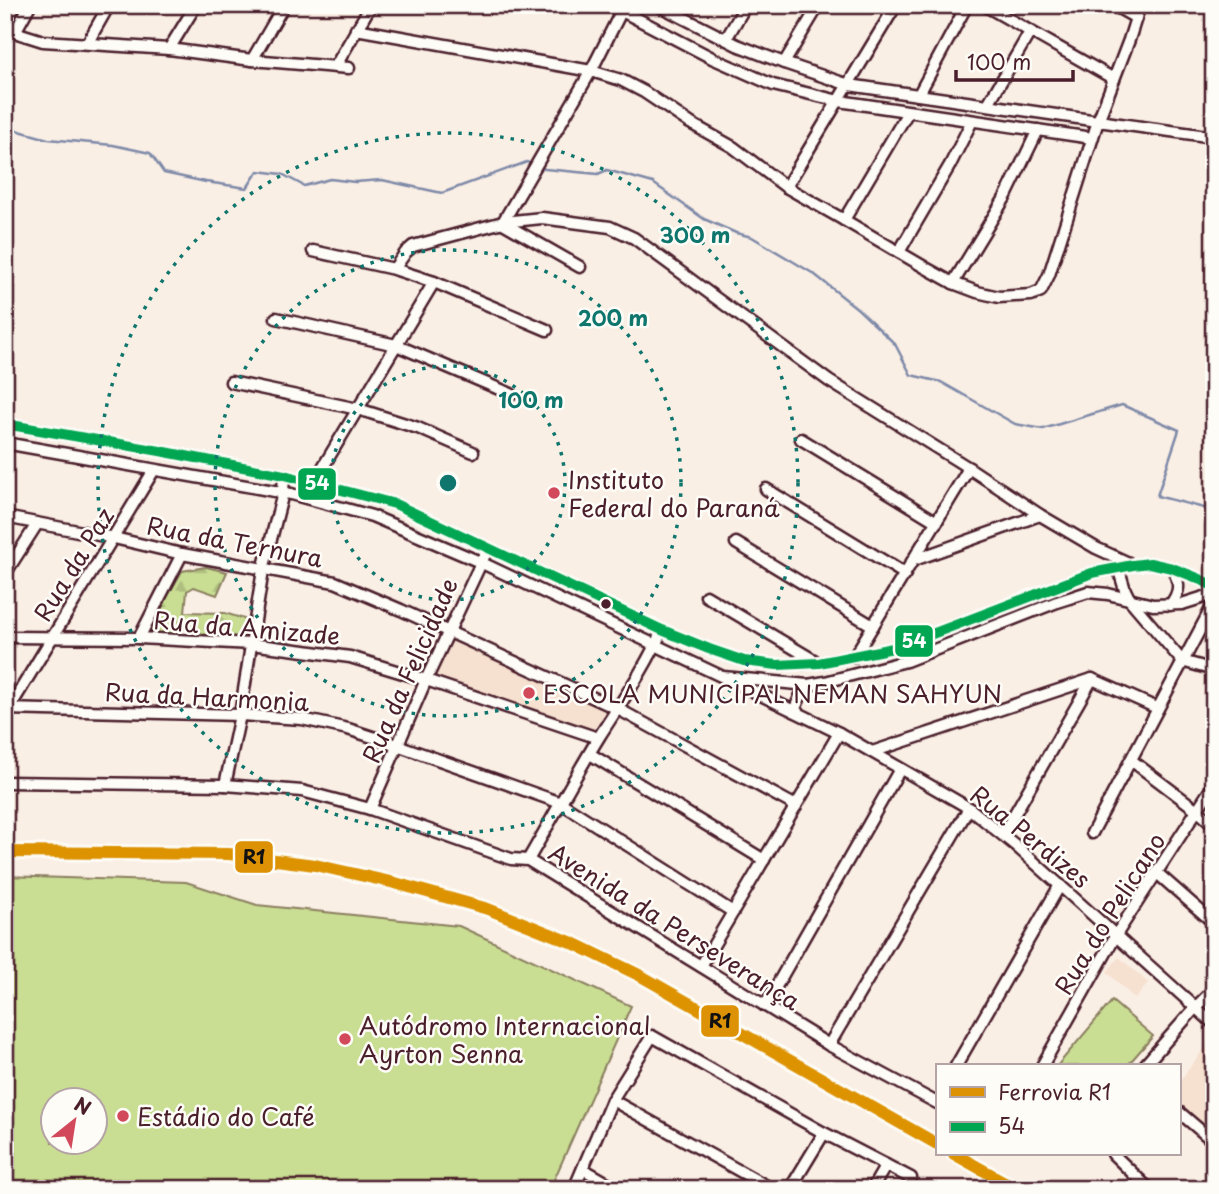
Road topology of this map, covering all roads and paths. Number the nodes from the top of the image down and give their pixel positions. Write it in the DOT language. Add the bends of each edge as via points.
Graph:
graph roads {
  1 [pos="30,5"];
  2 [pos="109,5"];
  3 [pos="196,5"];
  4 [pos="284,5"];
  5 [pos="370,5"];
  6 [pos="746,5"];
  7 [pos="819,5"];
  8 [pos="896,5"];
  9 [pos="967,5"];
  10 [pos="984,5"];
  11 [pos="1113,5"];
  12 [pos="1140,5"];
  13 [pos="661,6"];
  14 [pos="623,8"];
  15 [pos="1136,18"];
  16 [pos="356,29"];
  17 [pos="10,30"];
  18 [pos="1030,32"];
  19 [pos="726,39"];
  20 [pos="88,43"];
  21 [pos="169,49"];
  22 [pos="252,60"];
  23 [pos="784,64"];
  24 [pos="335,67"];
  25 [pos="349,68"];
  26 [pos="591,71"];
  27 [pos="1114,79"];
  28 [pos="849,85"];
  29 [pos="919,94"];
  30 [pos="839,101"];
  31 [pos="988,104"];
  32 [pos="908,112"];
  33 [pos="972,121"];
  34 [pos="1098,121"];
  35 [pos="1038,130"];
  36 [pos="1214,136"];
  37 [pos="1092,138"];
  38 [pos="786,187"];
  39 [pos="844,220"];
  40 [pos="503,222"];
  41 [pos="313,251"];
  42 [pos="899,252"];
  43 [pos="580,267"];
  44 [pos="394,270"];
  45 [pos="433,282"];
  46 [pos="953,283"];
  47 [pos="276,318"];
  48 [pos="547,330"];
  49 [pos="396,345"];
  50 [pos="231,382"];
  51 [pos="511,394"];
  52 [pos="358,409"];
  53 [pos="5,424"];
  54 [pos="801,439"];
  55 [pos="5,443"];
  56 [pos="473,452"];
  57 [pos="969,468"];
  58 [pos="154,470"];
  59 [pos="284,475"];
  60 [pos="314,482"];
  61 [pos="766,489"];
  62 [pos="283,492"];
  63 [pos="1040,515"];
  64 [pos="5,517"];
  65 [pos="937,522"];
  66 [pos="37,524"];
  67 [pos="114,538"];
  68 [pos="736,543"];
  69 [pos="488,548"];
  70 [pos="1096,548"];
  71 [pos="182,554"];
  72 [pos="915,560"];
  73 [pos="480,562"];
  74 [pos="1133,565"];
  75 [pos="1118,567"];
  76 [pos="1172,568"];
  77 [pos="263,570"];
  78 [pos="1092,573"];
  79 [pos="905,574"];
  80 [pos="5,575"];
  81 [pos="1214,587"];
  82 [pos="1214,594"];
  83 [pos="706,596"];
  84 [pos="1130,600"];
  85 [pos="1214,603"];
  86 [pos="1170,605"];
  87 [pos="873,625"];
  88 [pos="662,629"];
  89 [pos="449,632"];
  90 [pos="5,637"];
  91 [pos="52,637"];
  92 [pos="139,638"];
  93 [pos="251,644"];
  94 [pos="656,645"];
  95 [pos="854,657"];
  96 [pos="1182,661"];
  97 [pos="819,663"];
  98 [pos="1214,670"];
  99 [pos="723,677"];
  100 [pos="1092,679"];
  101 [pos="426,680"];
  102 [pos="808,685"];
  103 [pos="618,709"];
  104 [pos="1157,709"];
  105 [pos="7,711"];
  106 [pos="794,712"];
  107 [pos="240,715"];
  108 [pos="839,733"];
  109 [pos="598,738"];
  110 [pos="397,745"];
  111 [pos="872,752"];
  112 [pos="590,754"];
  113 [pos="1131,760"];
  114 [pos="900,769"];
  115 [pos="5,782"];
  116 [pos="1214,784"];
  117 [pos="225,785"];
  118 [pos="561,803"];
  119 [pos="796,806"];
  120 [pos="969,808"];
  121 [pos="370,809"];
  122 [pos="1197,810"];
  123 [pos="1214,825"];
  124 [pos="1092,833"];
  125 [pos="1003,834"];
  126 [pos="528,860"];
  127 [pos="764,860"];
  128 [pos="1157,873"];
  129 [pos="1060,885"];
  130 [pos="733,912"];
  131 [pos="1214,923"];
  132 [pos="1116,935"];
  133 [pos="701,966"];
  134 [pos="1214,989"];
  135 [pos="765,1006"];
  136 [pos="1195,1008"];
  137 [pos="1214,1024"];
  138 [pos="829,1045"];
  139 [pos="957,1064"];
  140 [pos="1043,1064"];
  141 [pos="1146,1064"];
  142 [pos="612,1100"];
  143 [pos="936,1100"];
  144 [pos="1180,1113"];
  145 [pos="824,1133"];
  146 [pos="1214,1142"];
  147 [pos="1115,1156"];
  148 [pos="886,1166"];
  149 [pos="583,1169"];
  150 [pos="911,1178"];
  151 [pos="574,1189"];
  152 [pos="618,1189"];
  153 [pos="772,1189"];
  154 [pos="790,1189"];
  155 [pos="872,1189"];
  156 [pos="1149,1189"];
  1 -- 17 [label="street"];
  2 -- 20 [label="street"];
  3 -- 21 [label="street"];
  4 -- 22 [label="street"];
  5 -- 16 [label="street"];
  6 -- 19 [label="street"];
  7 -- 23 [label="street"];
  8 -- 28 [label="street"];
  9 -- 29 [label="street"];
  10 -- 18 [label="street"];
  11 -- 15 [label="street"];
  12 -- 15 [label="street"];
  13 -- 19 [label="street"];
  14 -- 26 [label="street"];
  14 -- 30 [label="street" via="714,59 773,85"];
  15 -- 27 [label="street"];
  16 -- 24 [label="street"];
  16 -- 26 [label="street"];
  17 -- 20 [label="street" via="43,41"];
  18 -- 27 [label="street"];
  18 -- 31 [label="street"];
  19 -- 23 [label="street"];
  20 -- 21 [label="street"];
  21 -- 22 [label="street"];
  22 -- 24 [label="street"];
  23 -- 28 [label="street"];
  24 -- 25 [label="street"];
  26 -- 38 [label="street" via="644,92 733,147"];
  26 -- 40 [label="street"];
  27 -- 34 [label="street"];
  28 -- 29 [label="street"];
  28 -- 30 [label="street"];
  29 -- 31 [label="street"];
  30 -- 32 [label="street"];
  30 -- 38 [label="street"];
  31 -- 34 [label="street"];
  32 -- 33 [label="street"];
  32 -- 39 [label="street"];
  33 -- 35 [label="street"];
  33 -- 42 [label="street"];
  34 -- 36 [label="street"];
  34 -- 37 [label="street"];
  35 -- 37 [label="street"];
  35 -- 46 [label="street" via="1006,196"];
  37 -- 46 [label="street" via="1041,291 999,297"];
  38 -- 39 [label="street"];
  39 -- 42 [label="street"];
  40 -- 43 [label="street"];
  40 -- 44 [label="street" via="413,246"];
  40 -- 57 [label="street" via="542,218 610,227 634,238 829,381"];
  41 -- 44 [label="street"];
  42 -- 46 [label="street"];
  44 -- 45 [label="street"];
  45 -- 48 [label="street"];
  45 -- 49 [label="street"];
  47 -- 49 [label="street"];
  49 -- 51 [label="street"];
  49 -- 52 [label="street"];
  50 -- 52 [label="street"];
  52 -- 56 [label="street"];
  52 -- 60 [label="street"];
  53 -- 59 [label="street"];
  54 -- 65 [label="street"];
  55 -- 58 [label="street, Rua Perdizes"];
  57 -- 63 [label="street"];
  57 -- 65 [label="street"];
  58 -- 62 [label="street, Rua Perdizes"];
  58 -- 67 [label="street, Rua da Paz"];
  59 -- 60 [label="street"];
  59 -- 62 [label="street"];
  60 -- 69 [label="street" via="395,504"];
  61 -- 79 [label="street"];
  62 -- 73 [label="street, Rua Perdizes" via="372,516"];
  62 -- 77 [label="street"];
  63 -- 70 [label="street"];
  63 -- 72 [label="street"];
  64 -- 66 [label="street, Rua da Ternura"];
  65 -- 72 [label="street"];
  66 -- 67 [label="street, Rua da Ternura"];
  66 -- 80 [label="street"];
  67 -- 71 [label="street, Rua da Ternura"];
  67 -- 91 [label="street, Rua da Paz"];
  68 -- 87 [label="street"];
  69 -- 73 [label="street, Rua da Felicidade"];
  69 -- 88 [label="street"];
  70 -- 74 [label="street"];
  70 -- 75 [label="street"];
  70 -- 78 [label="street" via="1101,558"];
  71 -- 77 [label="street, Rua da Ternura"];
  71 -- 92 [label="street"];
  72 -- 79 [label="street"];
  73 -- 89 [label="street, Rua da Felicidade"];
  73 -- 94 [label="street, Rua Perdizes"];
  74 -- 75 [label="street"];
  74 -- 76 [label="street"];
  75 -- 78 [label="street"];
  75 -- 84 [label="street"];
  76 -- 81 [label="street"];
  76 -- 86 [label="street" via="1178,584"];
  77 -- 89 [label="street, Rua da Ternura" via="335,582"];
  77 -- 93 [label="street"];
  78 -- 95 [label="street" via="898,647"];
  79 -- 87 [label="street"];
  82 -- 86 [label="street"];
  83 -- 97 [label="street"];
  84 -- 86 [label="street"];
  84 -- 96 [label="street"];
  84 -- 102 [label="street" via="1088,592 906,661"];
  85 -- 96 [label="street"];
  87 -- 95 [label="street"];
  88 -- 94 [label="street"];
  88 -- 97 [label="street" via="744,661"];
  89 -- 101 [label="street, Rua da Felicidade"];
  89 -- 103 [label="street, Rua da Ternura"];
  90 -- 91 [label="street, Rua da Amizade"];
  91 -- 92 [label="street, Rua da Amizade"];
  91 -- 105 [label="street, Rua da Paz"];
  92 -- 93 [label="street, Rua da Amizade"];
  93 -- 101 [label="street, Rua da Amizade" via="350,657"];
  93 -- 107 [label="street"];
  94 -- 99 [label="street, Rua Perdizes"];
  94 -- 103 [label="street"];
  95 -- 97 [label="street"];
  96 -- 98 [label="street"];
  96 -- 104 [label="street"];
  99 -- 102 [label="street"];
  99 -- 106 [label="street, Rua Perdizes"];
  100 -- 104 [label="street"];
  100 -- 111 [label="street"];
  100 -- 125 [label="street"];
  101 -- 109 [label="street, Rua da Amizade"];
  101 -- 110 [label="street, Rua da Felicidade"];
  102 -- 106 [label="street"];
  103 -- 109 [label="street"];
  103 -- 119 [label="street, Rua da Ternura"];
  104 -- 113 [label="street"];
  105 -- 107 [label="street, Rua da Harmonia"];
  106 -- 108 [label="street, Rua Perdizes"];
  107 -- 110 [label="street, Rua da Harmonia" via="302,719"];
  107 -- 117 [label="street"];
  108 -- 111 [label="street, Rua Perdizes"];
  108 -- 119 [label="street"];
  109 -- 112 [label="street"];
  110 -- 118 [label="street, Rua da Harmonia"];
  110 -- 121 [label="street, Rua da Felicidade"];
  111 -- 114 [label="street, Rua Perdizes"];
  112 -- 118 [label="street"];
  112 -- 127 [label="street"];
  113 -- 122 [label="street"];
  113 -- 124 [label="street"];
  114 -- 120 [label="street, Rua Perdizes"];
  114 -- 135 [label="street"];
  115 -- 117 [label="street, Avenida da Perseverança"];
  116 -- 122 [label="street, Rua do Pelicano"];
  117 -- 121 [label="street, Avenida da Perseverança" via="302,791"];
  118 -- 126 [label="street"];
  118 -- 130 [label="street, Rua da Harmonia"];
  119 -- 127 [label="street"];
  120 -- 125 [label="street, Rua Perdizes"];
  120 -- 138 [label="street"];
  121 -- 126 [label="street, Avenida da Perseverança" via="511,859"];
  122 -- 123 [label="street"];
  122 -- 128 [label="street, Rua do Pelicano"];
  125 -- 129 [label="street, Rua Perdizes"];
  126 -- 133 [label="street, Avenida da Perseverança"];
  127 -- 130 [label="street"];
  128 -- 131 [label="street"];
  128 -- 132 [label="street, Rua do Pelicano"];
  129 -- 132 [label="street, Rua Perdizes"];
  129 -- 139 [label="street"];
  130 -- 133 [label="street"];
  132 -- 136 [label="street, Rua Perdizes"];
  132 -- 140 [label="street, Rua do Pelicano"];
  133 -- 135 [label="street, Avenida da Perseverança"];
  134 -- 136 [label="street"];
  135 -- 138 [label="street, Avenida da Perseverança"];
  136 -- 137 [label="street, Rua Perdizes"];
  136 -- 141 [label="street"];
  138 -- 143 [label="street, Avenida da Perseverança"];
  142 -- 145 [label="street" via="652,1036"];
  142 -- 149 [label="street"];
  142 -- 153 [label="street"];
  144 -- 146 [label="street"];
  145 -- 148 [label="street"];
  145 -- 154 [label="street"];
  147 -- 156 [label="street"];
  148 -- 150 [label="street"];
  148 -- 155 [label="street"];
  149 -- 151 [label="street"];
  149 -- 152 [label="street"];
}
